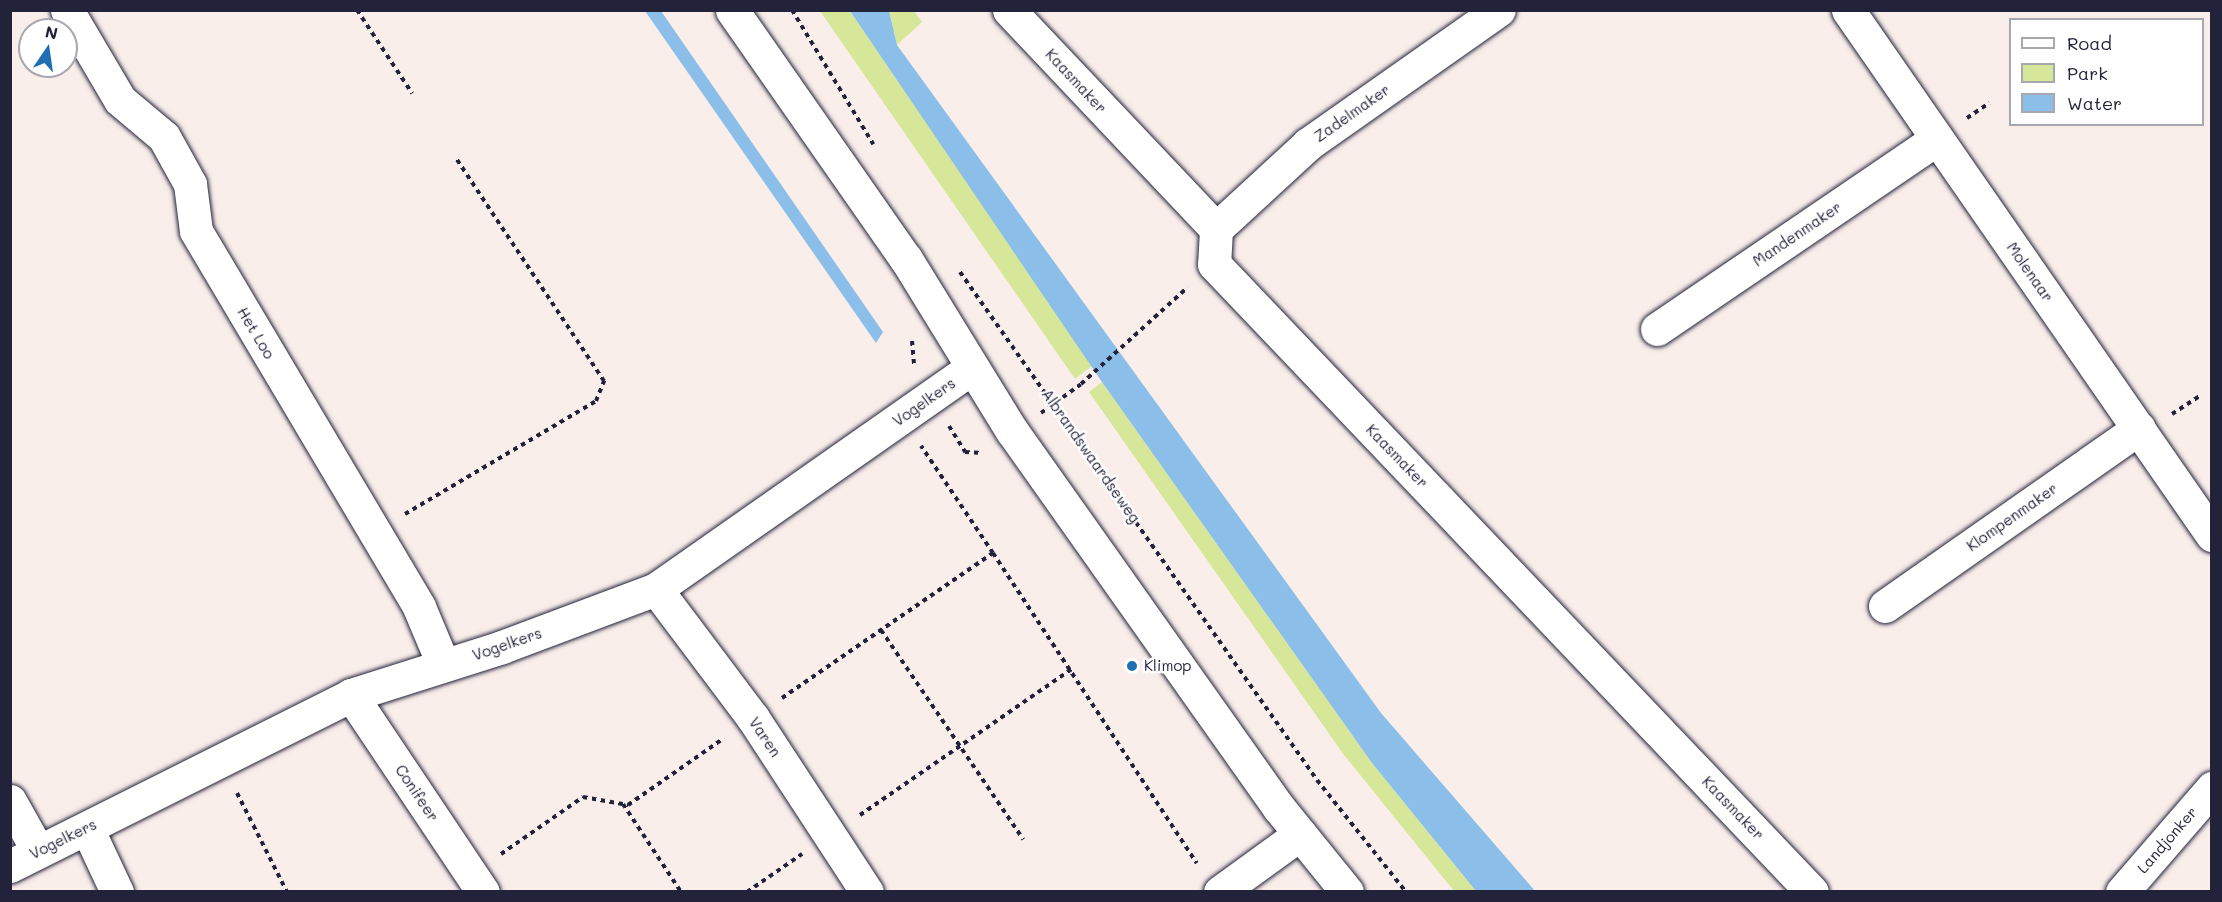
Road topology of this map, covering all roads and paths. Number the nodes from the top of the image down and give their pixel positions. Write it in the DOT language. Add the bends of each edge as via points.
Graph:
graph roads {
  1 [pos="67,10"];
  2 [pos="357,10"];
  3 [pos="732,10"];
  4 [pos="792,10"];
  5 [pos="1009,10"];
  6 [pos="1499,10"];
  7 [pos="1848,10"];
  8 [pos="412,93"];
  9 [pos="1937,139"];
  10 [pos="875,147"];
  11 [pos="455,157"];
  12 [pos="1216,229"];
  13 [pos="952,262"];
  14 [pos="1214,264"];
  15 [pos="1657,329"];
  16 [pos="972,368"];
  17 [pos="1055,403"];
  18 [pos="902,418"];
  19 [pos="2139,428"];
  20 [pos="374,531"];
  21 [pos="2211,535"];
  22 [pos="993,553"];
  23 [pos="656,589"];
  24 [pos="1885,606"];
  25 [pos="880,630"];
  26 [pos="443,664"];
  27 [pos="1072,669"];
  28 [pos="351,695"];
  29 [pos="753,718"];
  30 [pos="959,746"];
  31 [pos="220,761"];
  32 [pos="2211,788"];
  33 [pos="10,801"];
  34 [pos="623,804"];
  35 [pos="87,828"];
  36 [pos="1300,834"];
  37 [pos="830,835"];
  38 [pos="1023,839"];
  39 [pos="24,859"];
  40 [pos="1211,881"];
  41 [pos="477,883"];
  42 [pos="117,891"];
  43 [pos="287,891"];
  44 [pos="681,891"];
  45 [pos="747,891"];
  46 [pos="867,891"];
  47 [pos="1347,891"];
  48 [pos="1406,891"];
  49 [pos="1812,891"];
  50 [pos="2122,891"];
  1 -- 20 [label="street, Het Loo" via="120,100 164,137 190,184 196,231"];
  2 -- 8 [label="path"];
  3 -- 16 [label="street" via="906,259"];
  4 -- 10 [label="path"];
  5 -- 12 [label="street, Kaasmaker"];
  6 -- 12 [label="street, Zadelmaker" via="1308,144"];
  7 -- 9 [label="street, Molenaar"];
  9 -- 15 [label="street, Mandenmaker"];
  9 -- 19 [label="street, Molenaar"];
  11 -- 20 [label="path" via="604,381 596,401"];
  12 -- 14 [label="street"];
  13 -- 17 [label="path, Albrandswaardseweg"];
  14 -- 17 [label="path"];
  14 -- 49 [label="street, Kaasmaker"];
  16 -- 18 [label="street, Vogelkers"];
  16 -- 36 [label="street" via="1017,438"];
  17 -- 48 [label="path, Albrandswaardseweg" via="1317,780"];
  18 -- 22 [label="path"];
  18 -- 23 [label="street, Vogelkers"];
  19 -- 21 [label="street, Molenaar"];
  19 -- 24 [label="street, Klompenmaker"];
  20 -- 26 [label="street, Het Loo" via="419,608"];
  22 -- 25 [label="path"];
  22 -- 27 [label="path"];
  23 -- 26 [label="street, Vogelkers" via="502,647"];
  23 -- 29 [label="street, Varen"];
  25 -- 29 [label="path"];
  25 -- 30 [label="path"];
  26 -- 28 [label="street, Vogelkers"];
  27 -- 30 [label="path"];
  27 -- 40 [label="path"];
  28 -- 31 [label="street, Vogelkers"];
  28 -- 41 [label="street, Conifeer"];
  29 -- 34 [label="path" via="628,805"];
  29 -- 37 [label="street, Varen"];
  30 -- 37 [label="path"];
  30 -- 38 [label="path"];
  31 -- 35 [label="street, Vogelkers"];
  31 -- 43 [label="path"];
  32 -- 50 [label="street, Landjonker"];
  33 -- 39 [label="street"];
  34 -- 41 [label="path" via="583,797"];
  34 -- 44 [label="path"];
  35 -- 39 [label="street, Vogelkers"];
  35 -- 42 [label="street"];
  36 -- 40 [label="street"];
  36 -- 47 [label="street"];
  37 -- 45 [label="path"];
  37 -- 46 [label="street, Varen"];
}
